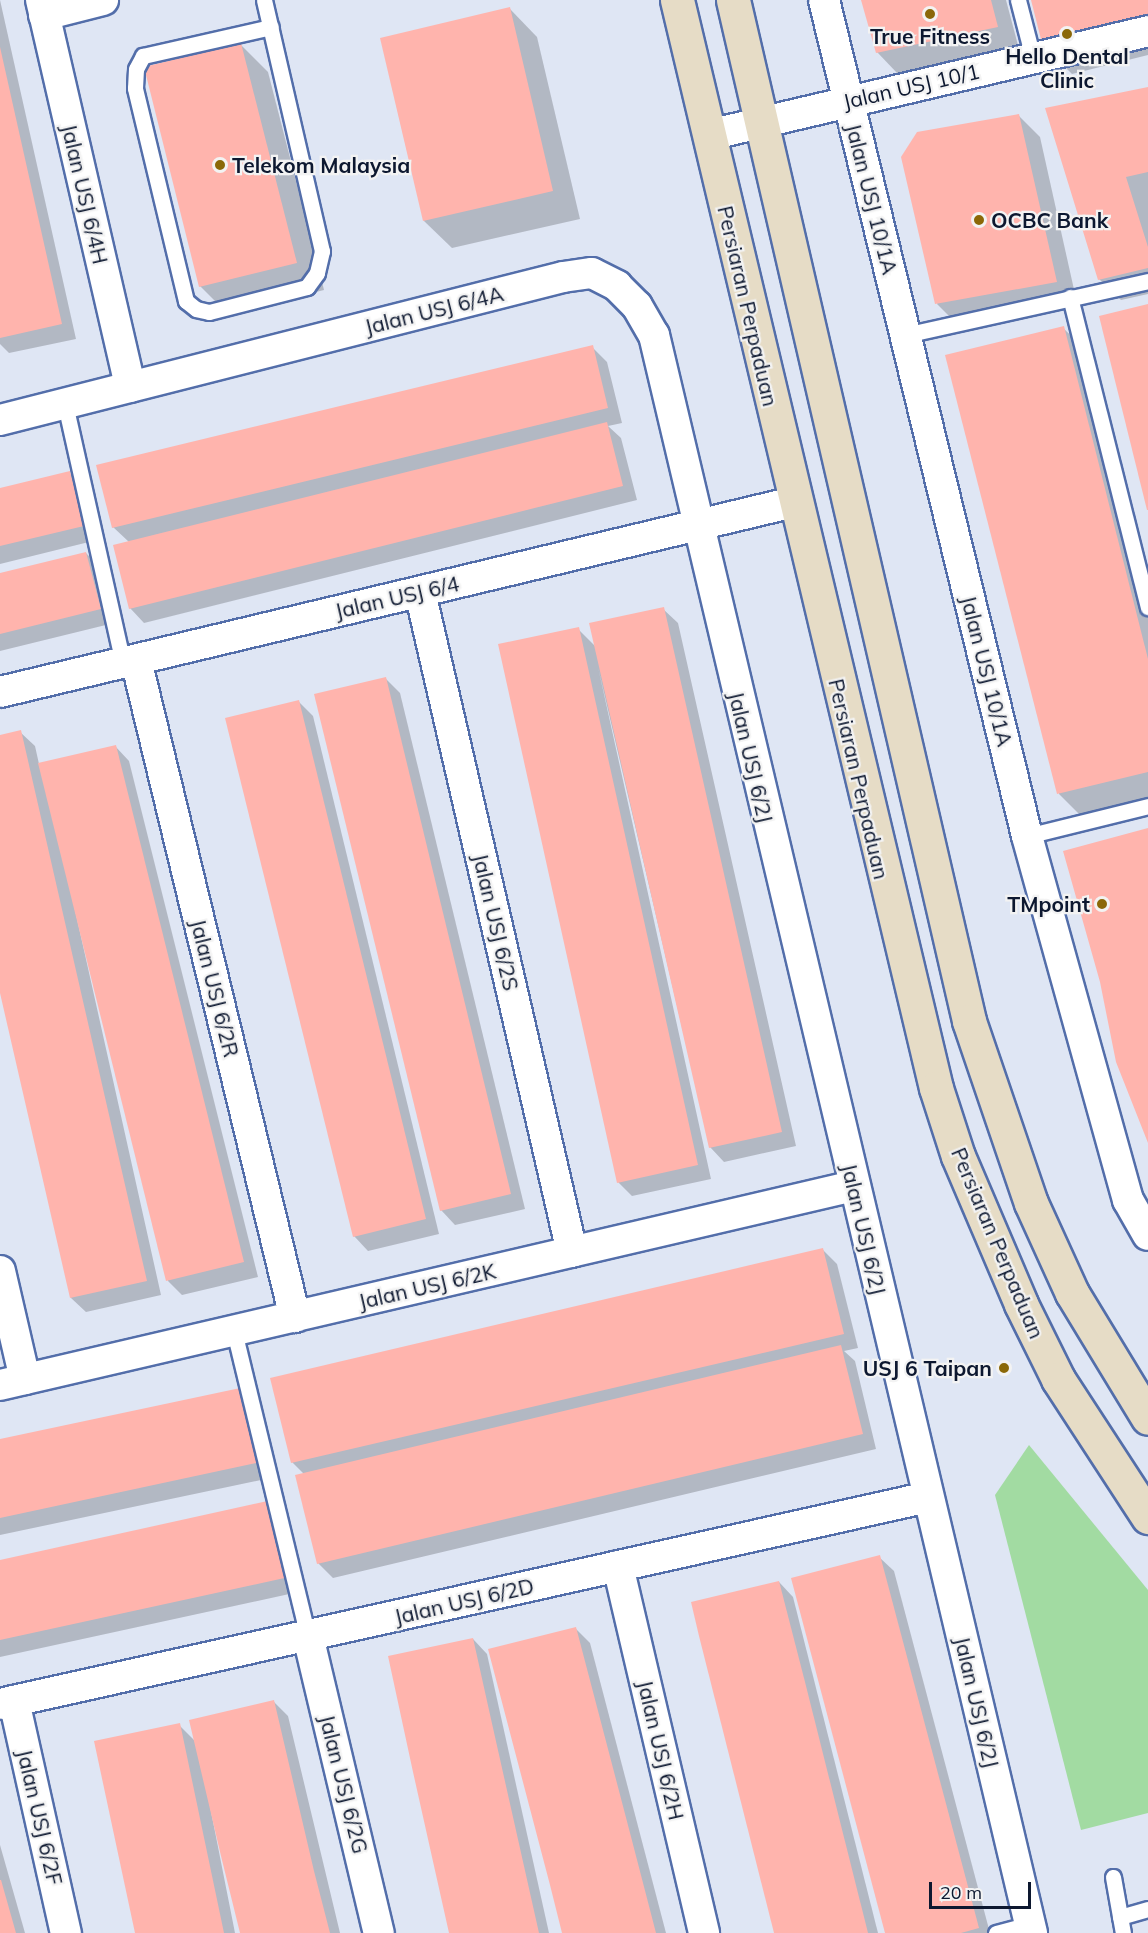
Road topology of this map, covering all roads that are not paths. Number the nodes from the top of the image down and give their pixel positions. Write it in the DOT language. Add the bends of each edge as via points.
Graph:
graph roads {
  1 [pos="103,0"];
  2 [pos="264,0"];
  3 [pos="677,0"];
  4 [pos="733,0"];
  5 [pos="824,0"];
  6 [pos="1018,0"];
  7 [pos="43,8"];
  8 [pos="270,27"];
  9 [pos="1148,31"];
  10 [pos="1033,58"];
  11 [pos="848,100"];
  12 [pos="763,122"];
  13 [pos="708,135"];
  14 [pos="1148,281"];
  15 [pos="1070,297"];
  16 [pos="905,335"];
  17 [pos="130,387"];
  18 [pos="65,404"];
  19 [pos="0,420"];
  20 [pos="794,502"];
  21 [pos="696,526"];
  22 [pos="420,592"];
  23 [pos="1148,607"];
  24 [pos="130,661"];
  25 [pos="0,693"];
  26 [pos="1148,806"];
  27 [pos="1027,836"];
  28 [pos="854,1186"];
  29 [pos="1148,1234"];
  30 [pos="572,1252"];
  31 [pos="0,1271"];
  32 [pos="295,1317"];
  33 [pos="234,1330"];
  34 [pos="13,1382"];
  35 [pos="1148,1418"];
  36 [pos="928,1497"];
  37 [pos="1148,1517"];
  38 [pos="618,1566"];
  39 [pos="308,1636"];
  40 [pos="7,1703"];
  41 [pos="1113,1877"];
  42 [pos="1148,1910"];
  43 [pos="1120,1917"];
  44 [pos="1031,1929"];
  45 [pos="66,1933"];
  46 [pos="380,1933"];
  47 [pos="704,1933"];
  48 [pos="996,1933"];
  49 [pos="1123,1933"];
  1 -- 7 [label="street"];
  2 -- 8 [label="lane"];
  3 -- 13 [label="main road, Persiaran Perpaduan"];
  4 -- 12 [label="main road"];
  5 -- 11 [label="street, Jalan USJ 10/1A"];
  6 -- 10 [label="lane"];
  7 -- 17 [label="street, Jalan USJ 6/4H"];
  8 -- 8 [label="lane" via="322,251 317,273 307,287 209,312 196,309 186,301 135,88 136,69 143,56"];
  9 -- 10 [label="street, Jalan USJ 10/1"];
  10 -- 11 [label="street, Jalan USJ 10/1"];
  11 -- 12 [label="street, Jalan USJ 10/1"];
  11 -- 16 [label="street, Jalan USJ 10/1A"];
  12 -- 13 [label="street, Jalan USJ 10/1"];
  12 -- 35 [label="main road" via="972,1031 1031,1203 1078,1303"];
  13 -- 20 [label="main road, Persiaran Perpaduan"];
  14 -- 15 [label="lane"];
  15 -- 16 [label="lane"];
  15 -- 23 [label="lane"];
  16 -- 27 [label="street, Jalan USJ 10/1A"];
  17 -- 18 [label="street, Jalan USJ 6/4A"];
  17 -- 21 [label="street, Jalan USJ 6/4A" via="563,277 592,273 617,286 637,306 654,335"];
  18 -- 19 [label="street, Jalan USJ 6/4A"];
  18 -- 24 [label="lane"];
  20 -- 21 [label="street, Jalan USJ 6/4"];
  20 -- 37 [label="main road, Persiaran Perpaduan" via="916,1018 958,1156 1058,1379"];
  21 -- 22 [label="street, Jalan USJ 6/4"];
  21 -- 28 [label="street, Jalan USJ 6/2J"];
  22 -- 24 [label="street, Jalan USJ 6/4"];
  22 -- 30 [label="street, Jalan USJ 6/2S"];
  24 -- 25 [label="street, Jalan USJ 6/4"];
  24 -- 32 [label="street, Jalan USJ 6/2R"];
  26 -- 27 [label="lane"];
  27 -- 29 [label="street, Jalan USJ 10/1A" via="1128,1200"];
  28 -- 30 [label="street, Jalan USJ 6/2K"];
  28 -- 36 [label="street, Jalan USJ 6/2J"];
  30 -- 32 [label="street, Jalan USJ 6/2K"];
  31 -- 34 [label="street"];
  32 -- 33 [label="street, Jalan USJ 6/2K"];
  33 -- 34 [label="street, Jalan USJ 6/2K"];
  33 -- 39 [label="lane"];
  36 -- 38 [label="street, Jalan USJ 6/2D"];
  36 -- 44 [label="street, Jalan USJ 6/2J"];
  38 -- 39 [label="street, Jalan USJ 6/2D"];
  38 -- 47 [label="street, Jalan USJ 6/2H"];
  39 -- 40 [label="street, Jalan USJ 6/2D"];
  39 -- 46 [label="street, Jalan USJ 6/2G"];
  40 -- 45 [label="street, Jalan USJ 6/2F"];
  41 -- 43 [label="lane"];
  42 -- 43 [label="lane"];
  43 -- 49 [label="lane"];
  44 -- 48 [label="lane"];
}
